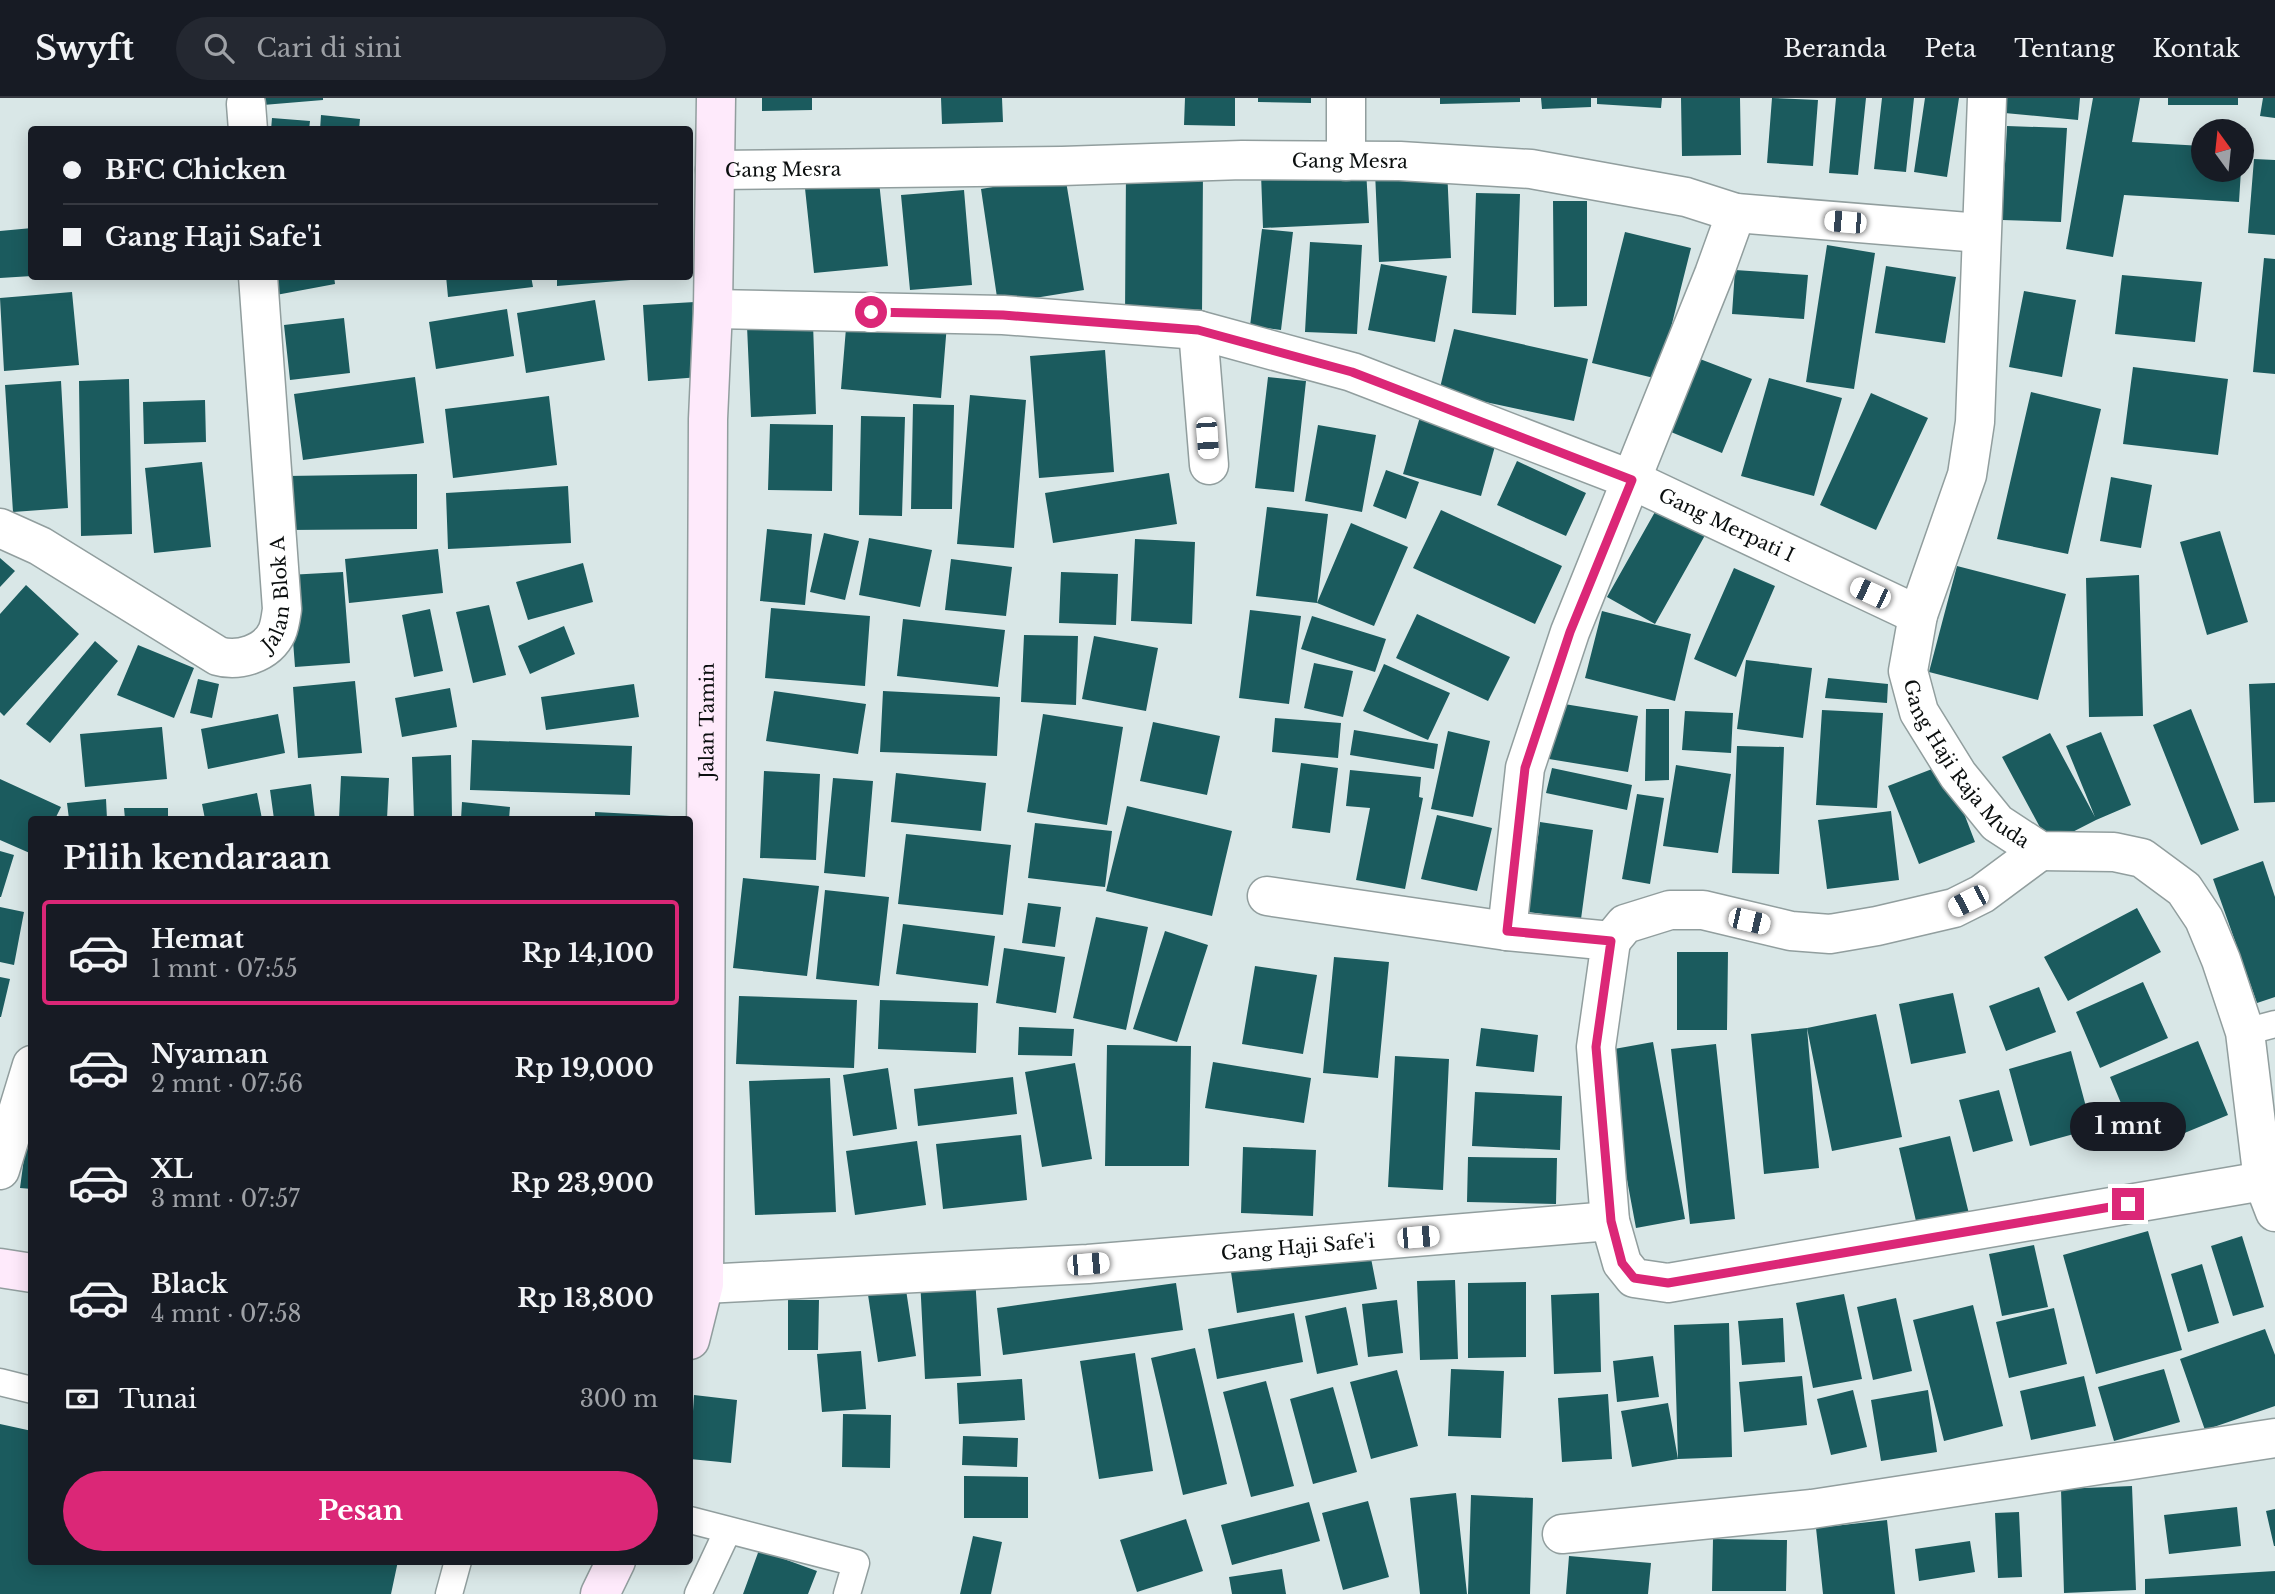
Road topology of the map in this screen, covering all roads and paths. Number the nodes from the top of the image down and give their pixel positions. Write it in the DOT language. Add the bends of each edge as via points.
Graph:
graph roads {
  1 [pos="716,98"];
  2 [pos="1346,98"];
  3 [pos="1987,98"];
  4 [pos="1346,161"];
  5 [pos="715,170"];
  6 [pos="1737,213"];
  7 [pos="1980,233"];
  8 [pos="258,280"];
  9 [pos="713,309"];
  10 [pos="1198,330"];
  11 [pos="1209,465"];
  12 [pos="1632,480"];
  13 [pos="0,528"];
  14 [pos="1918,615"];
  15 [pos="2040,851"];
  16 [pos="1267,895"];
  17 [pos="1507,931"];
  18 [pos="1611,941"];
  19 [pos="2260,1028"];
  20 [pos="28,1078"];
  21 [pos="0,1170"];
  22 [pos="2269,1196"];
  23 [pos="1611,1221"];
  24 [pos="0,1268"];
  25 [pos="28,1272"];
  26 [pos="704,1284"];
  27 [pos="693,1328"];
  28 [pos="0,1382"];
  29 [pos="28,1389"];
  30 [pos="2275,1438"];
  31 [pos="693,1521"];
  32 [pos="728,1530"];
  33 [pos="1562,1534"];
  34 [pos="457,1565"];
  35 [pos="614,1565"];
  36 [pos="449,1594"];
  37 [pos="600,1594"];
  38 [pos="698,1594"];
  39 [pos="847,1594"];
  1 -- 5 [label="main road, Jalan Tamin"];
  2 -- 4 [label="street"];
  3 -- 7 [label="street, Gang Haji Raja Muda"];
  4 -- 5 [label="street, Gang Mesra"];
  4 -- 6 [label="street, Gang Mesra" via="1531,169 1686,197"];
  5 -- 9 [label="main road, Jalan Tamin"];
  6 -- 7 [label="street, Gang Mesra"];
  6 -- 12 [label="street"];
  7 -- 14 [label="street, Gang Haji Raja Muda" via="1975,422 1967,475"];
  8 -- 13 [label="street, Jalan Blok A" via="282,609 277,634 249,657 232,660 218,656 40,546"];
  9 -- 10 [label="street, Gang Merpati I" via="1003,315"];
  9 -- 26 [label="main road, Jalan Tamin" via="708,419"];
  10 -- 11 [label="street"];
  10 -- 12 [label="street, Gang Merpati I" via="1352,372"];
  12 -- 14 [label="street, Gang Merpati I"];
  12 -- 17 [label="street" via="1570,632 1525,768"];
  14 -- 15 [label="street, Gang Haji Raja Muda" via="1908,671 1919,712 1958,775 1997,823"];
  15 -- 18 [label="street" via="1982,894 1954,908 1877,926 1830,934 1703,910 1670,910 1625,924"];
  15 -- 19 [label="street, Gang Haji Raja Muda" via="2115,852 2142,858 2184,890 2204,919 2221,960"];
  16 -- 17 [label="street"];
  17 -- 18 [label="street"];
  18 -- 23 [label="street" via="1596,1047"];
  19 -- 22 [label="street, Gang Haji Raja Muda"];
  20 -- 21 [label="street"];
  22 -- 23 [label="street" via="1668,1283 1634,1278 1622,1263"];
  23 -- 26 [label="street, Gang Haji Safe'i" via="1088,1264"];
  24 -- 25 [label="main road"];
  26 -- 27 [label="main road, Jalan Tamin"];
  28 -- 29 [label="lane"];
  30 -- 33 [label="street" via="1812,1509"];
  31 -- 32 [label="lane"];
  32 -- 38 [label="lane"];
  32 -- 39 [label="lane" via="856,1563"];
  34 -- 36 [label="lane"];
  35 -- 37 [label="main road"];
}
